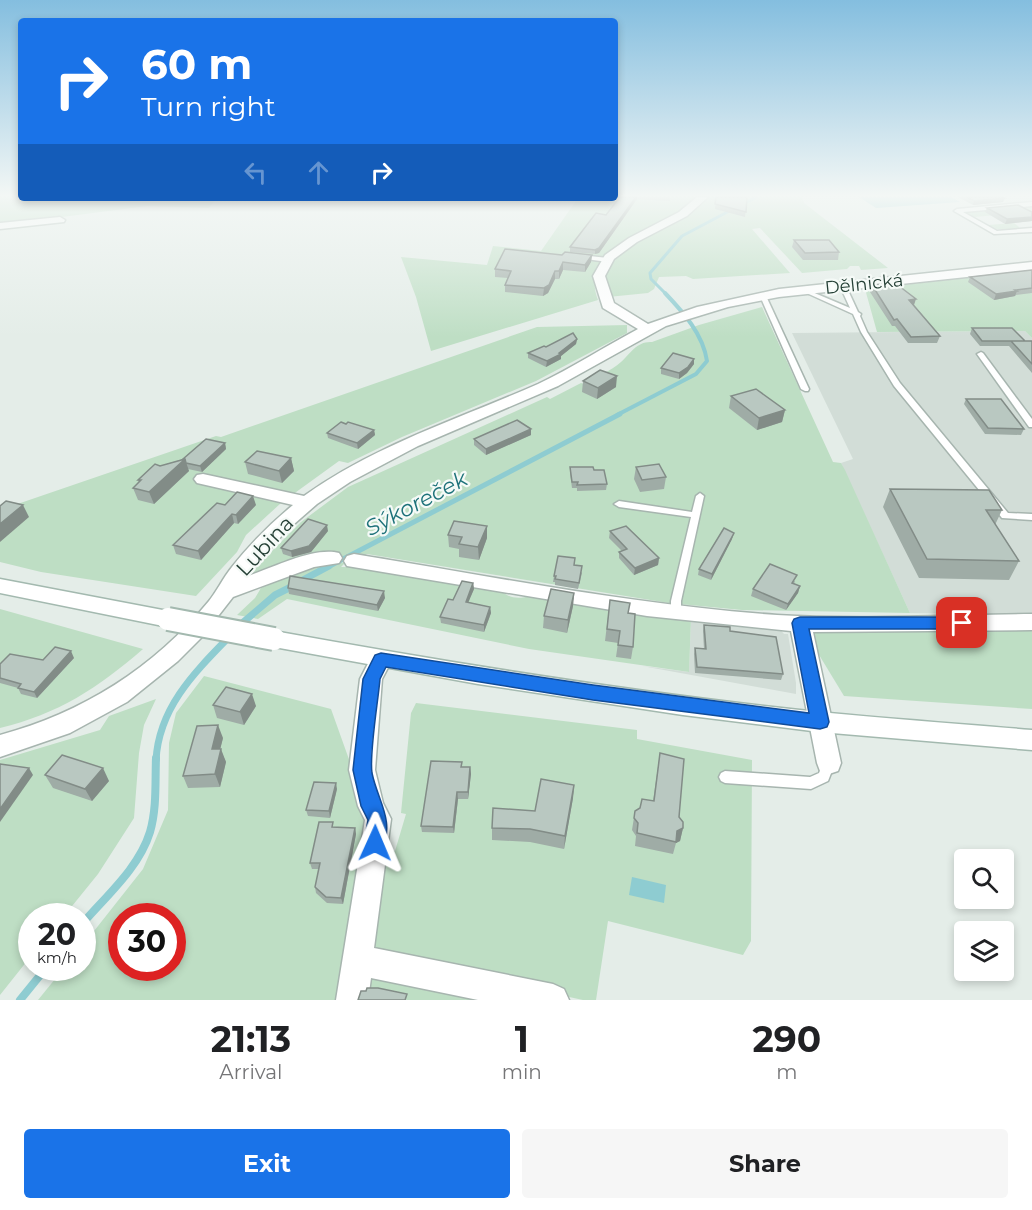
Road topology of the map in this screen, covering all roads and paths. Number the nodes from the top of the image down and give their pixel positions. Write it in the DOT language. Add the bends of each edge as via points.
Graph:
graph roads {
  1 [pos="627,244"];
  2 [pos="569,256"];
  3 [pos="608,260"];
  4 [pos="1032,266"];
  5 [pos="843,286"];
  6 [pos="803,290"];
  7 [pos="763,296"];
  8 [pos="858,314"];
  9 [pos="648,330"];
  10 [pos="981,354"];
  11 [pos="805,389"];
  12 [pos="1032,425"];
  13 [pos="203,479"];
  14 [pos="700,496"];
  15 [pos="308,503"];
  16 [pos="619,504"];
  17 [pos="695,515"];
  18 [pos="1032,517"];
  19 [pos="332,558"];
  20 [pos="354,561"];
  21 [pos="0,586"];
  22 [pos="226,592"];
  23 [pos="676,612"];
  24 [pos="1032,622"];
  25 [pos="800,623"];
  26 [pos="381,660"];
  27 [pos="820,722"];
  28 [pos="1032,740"];
  29 [pos="0,746"];
  30 [pos="829,762"];
  31 [pos="725,777"];
  32 [pos="357,960"];
  33 [pos="352,1000"];
  34 [pos="553,1000"];
  1 -- 3 [label="street"];
  2 -- 3 [label="lane"];
  3 -- 9 [label="street" via="599,276 606,302"];
  4 -- 5 [label="street, Dělnická"];
  5 -- 6 [label="street, Dělnická"];
  5 -- 8 [label="lane"];
  6 -- 7 [label="street, Dělnická"];
  6 -- 8 [label="lane"];
  7 -- 9 [label="street, Dělnická" via="691,313"];
  7 -- 11 [label="lane"];
  8 -- 18 [label="lane" via="864,332 897,384 1005,516"];
  9 -- 15 [label="street, Lubina" via="549,384 369,463"];
  10 -- 12 [label="lane"];
  13 -- 15 [label="street"];
  14 -- 17 [label="lane"];
  15 -- 22 [label="street, Lubina" via="258,548"];
  16 -- 17 [label="lane"];
  17 -- 23 [label="lane"];
  19 -- 22 [label="street" via="310,561"];
  20 -- 23 [label="street"];
  21 -- 26 [label="street, bridge"];
  22 -- 29 [label="street, Lubina" via="179,648 121,694 58,727"];
  23 -- 25 [label="street"];
  24 -- 25 [label="street"];
  25 -- 27 [label="street"];
  26 -- 27 [label="street" via="593,693"];
  26 -- 32 [label="street" via="371,679 362,770 378,819"];
  27 -- 28 [label="street"];
  27 -- 30 [label="street"];
  30 -- 31 [label="lane" via="824,777 812,783"];
  32 -- 33 [label="street"];
  32 -- 34 [label="street"];
}
